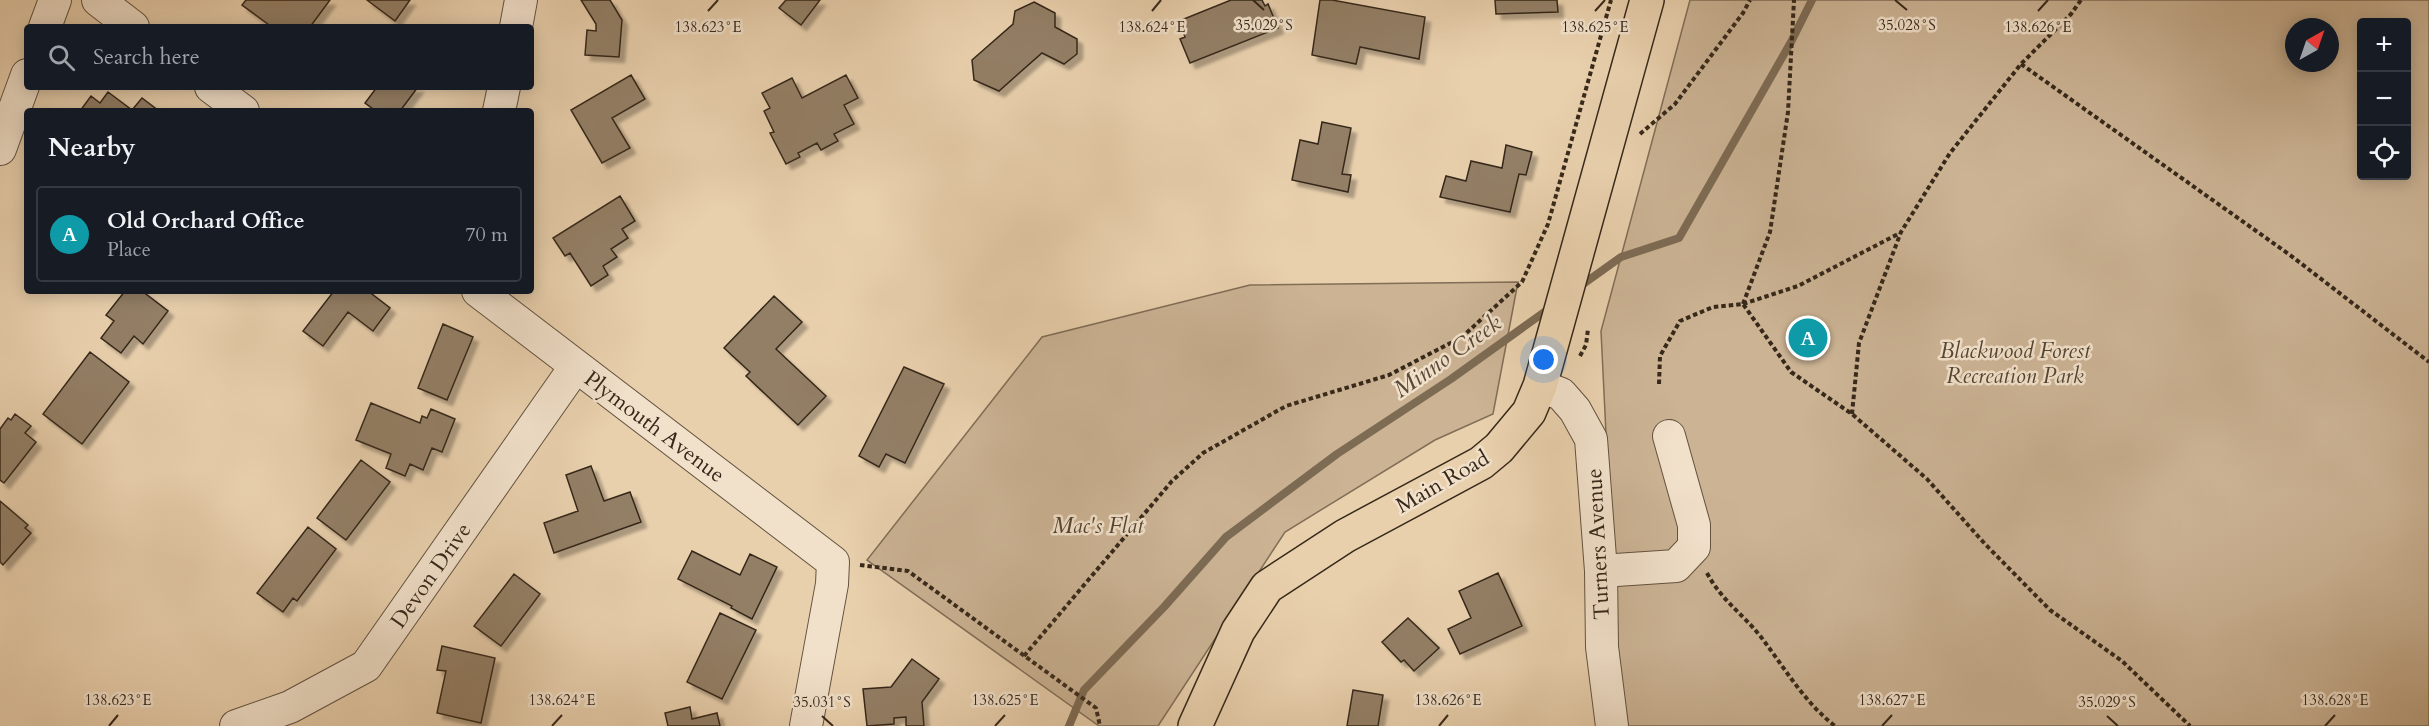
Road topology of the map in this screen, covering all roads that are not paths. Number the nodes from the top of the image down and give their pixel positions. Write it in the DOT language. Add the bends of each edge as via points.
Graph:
graph roads {
  1 [pos="55,0"];
  2 [pos="98,0"];
  3 [pos="521,0"];
  4 [pos="1647,0"];
  5 [pos="46,24"];
  6 [pos="129,24"];
  7 [pos="517,24"];
  8 [pos="24,83"];
  9 [pos="216,90"];
  10 [pos="504,90"];
  11 [pos="239,108"];
  12 [pos="500,108"];
  13 [pos="0,149"];
  14 [pos="482,294"];
  15 [pos="576,366"];
  16 [pos="1539,386"];
  17 [pos="1669,436"];
  18 [pos="1601,571"];
  19 [pos="236,726"];
  20 [pos="806,726"];
  21 [pos="1195,726"];
  22 [pos="1612,726"];
  1 -- 5 [label="street"];
  2 -- 6 [label="street"];
  3 -- 7 [label="street"];
  4 -- 16 [label="main road, Main Road"];
  8 -- 13 [label="street"];
  9 -- 11 [label="street"];
  10 -- 12 [label="street"];
  14 -- 15 [label="street, Plymouth Avenue"];
  15 -- 19 [label="street, Devon Drive" via="366,666 290,707"];
  15 -- 20 [label="street, Plymouth Avenue" via="833,562"];
  16 -- 18 [label="street, Turners Avenue" via="1561,393 1591,439"];
  16 -- 21 [label="main road, Main Road" via="1529,412 1499,448 1480,463 1345,536 1267,587 1238,631"];
  17 -- 18 [label="street" via="1694,525 1694,547 1676,566"];
  18 -- 22 [label="street, Turners Avenue" via="1602,646"];
}
